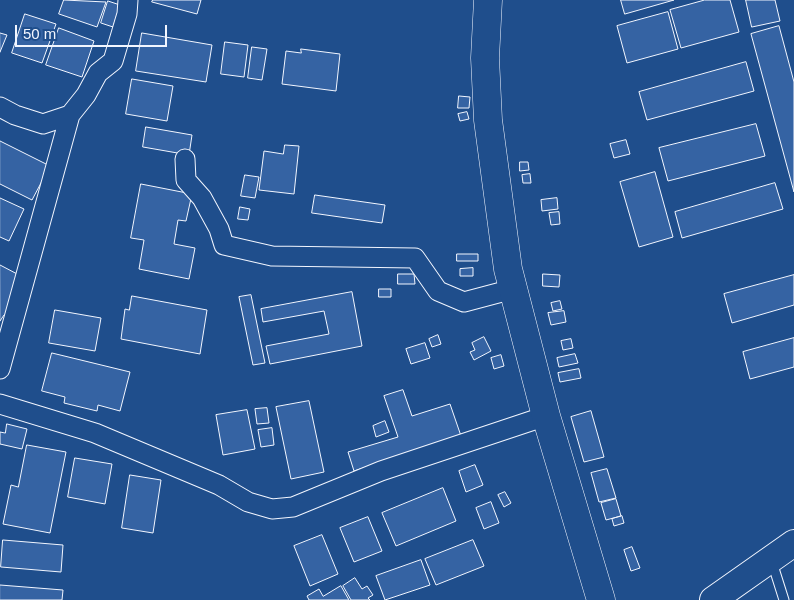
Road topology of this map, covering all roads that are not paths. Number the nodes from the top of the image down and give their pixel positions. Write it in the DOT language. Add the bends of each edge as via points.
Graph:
graph roads {
  1 [pos="128,0"];
  2 [pos="488,0"];
  3 [pos="0,107"];
  4 [pos="70,115"];
  5 [pos="185,159"];
  6 [pos="513,289"];
  7 [pos="0,369"];
  8 [pos="0,404"];
  9 [pos="546,416"];
  10 [pos="794,543"];
  11 [pos="771,559"];
  12 [pos="601,600"];
  13 [pos="713,600"];
  14 [pos="784,600"];
  1 -- 4 [label="street" via="113,61 98,73 86,96"];
  2 -- 6 [label="main road" via="485,58 488,120"];
  3 -- 4 [label="street" via="43,124"];
  4 -- 7 [label="street"];
  5 -- 6 [label="street" via="186,180 202,198 224,245 272,256 415,258 438,291 464,302"];
  6 -- 9 [label="main road"];
  8 -- 9 [label="street" via="95,433 219,485 248,502 272,509 293,508 381,472"];
  9 -- 12 [label="main road"];
  10 -- 11 [label="main road"];
  11 -- 13 [label="main road"];
  11 -- 14 [label="lane"];
}
